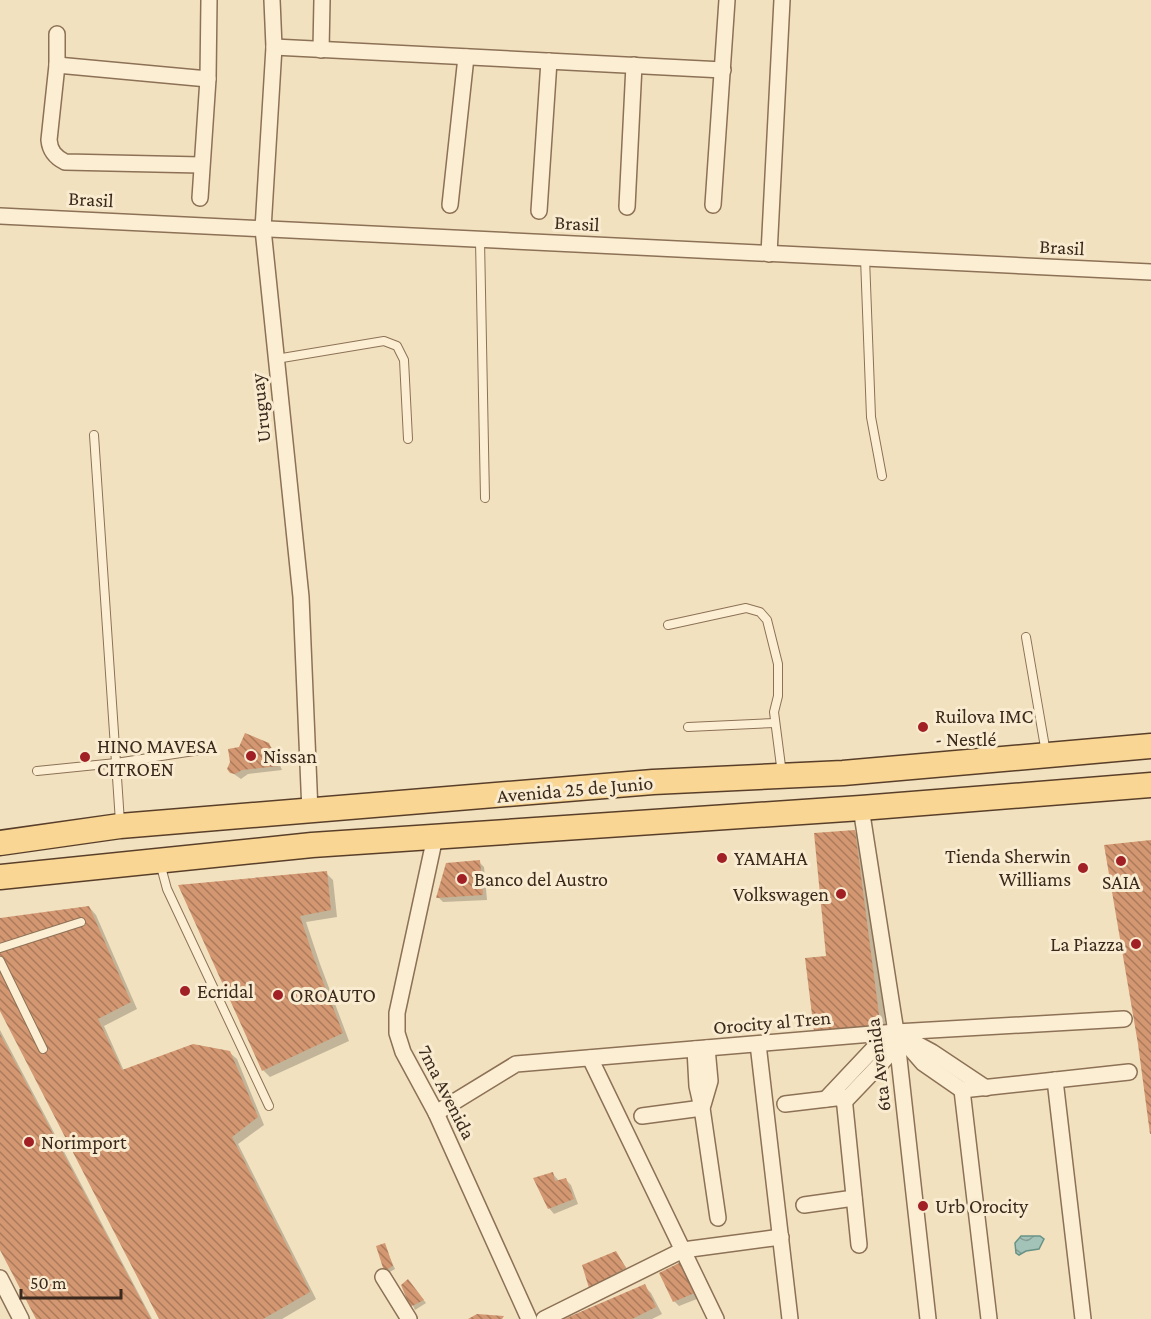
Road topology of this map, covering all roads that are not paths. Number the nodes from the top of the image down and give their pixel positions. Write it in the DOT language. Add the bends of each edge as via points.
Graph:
graph roads {
  1 [pos="209,0"];
  2 [pos="272,0"];
  3 [pos="322,0"];
  4 [pos="727,0"];
  5 [pos="782,0"];
  6 [pos="57,34"];
  7 [pos="274,47"];
  8 [pos="321,50"];
  9 [pos="466,57"];
  10 [pos="549,61"];
  11 [pos="57,65"];
  12 [pos="634,65"];
  13 [pos="723,70"];
  14 [pos="208,79"];
  15 [pos="201,165"];
  16 [pos="200,198"];
  17 [pos="713,205"];
  18 [pos="450,206"];
  19 [pos="627,207"];
  20 [pos="539,211"];
  21 [pos="0,216"];
  22 [pos="263,229"];
  23 [pos="480,240"];
  24 [pos="769,254"];
  25 [pos="865,258"];
  26 [pos="1151,272"];
  27 [pos="276,359"];
  28 [pos="94,435"];
  29 [pos="408,439"];
  30 [pos="882,476"];
  31 [pos="485,498"];
  32 [pos="668,625"];
  33 [pos="1026,637"];
  34 [pos="775,723"];
  35 [pos="688,727"];
  36 [pos="1151,746"];
  37 [pos="207,749"];
  38 [pos="1047,755"];
  39 [pos="982,760"];
  40 [pos="116,763"];
  41 [pos="37,771"];
  42 [pos="782,776"];
  43 [pos="1151,785"];
  44 [pos="861,808"];
  45 [pos="309,812"];
  46 [pos="120,826"];
  47 [pos="435,837"];
  48 [pos="0,843"];
  49 [pos="160,862"];
  50 [pos="0,878"];
  51 [pos="81,922"];
  52 [pos="0,948"];
  53 [pos="0,961"];
  54 [pos="1125,1019"];
  55 [pos="896,1032"];
  56 [pos="758,1044"];
  57 [pos="701,1048"];
  58 [pos="43,1049"];
  59 [pos="590,1058"];
  60 [pos="1129,1072"];
  61 [pos="1055,1080"];
  62 [pos="986,1088"];
  63 [pos="962,1090"];
  64 [pos="826,1099"];
  65 [pos="844,1102"];
  66 [pos="785,1104"];
  67 [pos="269,1106"];
  68 [pos="702,1108"];
  69 [pos="436,1113"];
  70 [pos="642,1116"];
  71 [pos="854,1198"];
  72 [pos="804,1205"];
  73 [pos="718,1218"];
  74 [pos="781,1237"];
  75 [pos="859,1245"];
  76 [pos="683,1250"];
  77 [pos="383,1277"];
  78 [pos="0,1278"];
  79 [pos="21,1319"];
  80 [pos="409,1319"];
  81 [pos="529,1319"];
  82 [pos="544,1319"];
  83 [pos="716,1319"];
  84 [pos="790,1319"];
  85 [pos="928,1319"];
  86 [pos="989,1319"];
  87 [pos="1083,1319"];
  1 -- 14 [label="street"];
  2 -- 7 [label="street, Uruguay"];
  3 -- 8 [label="street"];
  4 -- 13 [label="street"];
  5 -- 24 [label="street"];
  6 -- 11 [label="street"];
  7 -- 8 [label="street"];
  7 -- 22 [label="street, Uruguay"];
  8 -- 9 [label="street"];
  9 -- 10 [label="street"];
  9 -- 18 [label="street"];
  10 -- 12 [label="street"];
  10 -- 20 [label="street"];
  11 -- 14 [label="street"];
  11 -- 15 [label="street" via="49,140 58,159"];
  12 -- 13 [label="street"];
  12 -- 19 [label="street"];
  13 -- 17 [label="street"];
  14 -- 15 [label="street"];
  15 -- 16 [label="street"];
  21 -- 22 [label="street, Brasil"];
  22 -- 23 [label="street, Brasil"];
  22 -- 27 [label="street, Uruguay"];
  23 -- 24 [label="street, Brasil"];
  23 -- 31 [label="lane"];
  24 -- 25 [label="street, Brasil"];
  25 -- 26 [label="street, Brasil"];
  25 -- 30 [label="lane" via="871,417"];
  27 -- 29 [label="lane" via="384,341 397,346 404,360"];
  27 -- 45 [label="street, Uruguay" via="301,597"];
  28 -- 40 [label="lane"];
  32 -- 34 [label="lane" via="746,608 760,612 767,620 778,664"];
  33 -- 38 [label="lane"];
  34 -- 35 [label="lane"];
  34 -- 42 [label="lane"];
  36 -- 38 [label="main road, Avenida 25 de Junio"];
  37 -- 40 [label="lane"];
  38 -- 39 [label="main road, Avenida 25 de Junio"];
  39 -- 42 [label="main road, Avenida 25 de Junio"];
  39 -- 44 [label="main road" via="875,780 863,787"];
  40 -- 41 [label="lane"];
  40 -- 46 [label="lane"];
  42 -- 45 [label="main road, Avenida 25 de Junio" via="653,782"];
  43 -- 44 [label="main road, Avenida 25 de Junio"];
  44 -- 47 [label="main road, Avenida 25 de Junio"];
  44 -- 55 [label="street, 6ta Avenida"];
  45 -- 46 [label="main road, Avenida 25 de Junio"];
  46 -- 48 [label="main road, Avenida 25 de Junio"];
  47 -- 49 [label="main road, Avenida 25 de Junio" via="312,845"];
  47 -- 69 [label="street, 7ma Avenida" via="397,1013 397,1034"];
  49 -- 50 [label="main road, Avenida 25 de Junio"];
  49 -- 67 [label="lane" via="167,889"];
  51 -- 52 [label="lane"];
  53 -- 58 [label="lane"];
  54 -- 55 [label="street, Orocity al Tren"];
  55 -- 56 [label="street, Orocity al Tren"];
  55 -- 62 [label="street"];
  55 -- 63 [label="street" via="923,1063"];
  55 -- 64 [label="street" via="875,1047"];
  55 -- 65 [label="street" via="886,1058"];
  55 -- 85 [label="street, 6ta Avenida"];
  56 -- 57 [label="street, Orocity al Tren"];
  56 -- 74 [label="street"];
  57 -- 59 [label="street, Orocity al Tren"];
  57 -- 68 [label="street" via="710,1082"];
  59 -- 69 [label="street, Orocity al Tren" via="516,1064"];
  59 -- 76 [label="street"];
  60 -- 61 [label="street"];
  61 -- 62 [label="street"];
  61 -- 87 [label="street"];
  62 -- 63 [label="street"];
  63 -- 86 [label="street"];
  64 -- 65 [label="street" via="844,1097"];
  64 -- 66 [label="street"];
  65 -- 71 [label="street"];
  68 -- 70 [label="street"];
  68 -- 73 [label="street"];
  69 -- 81 [label="street, 7ma Avenida"];
  71 -- 72 [label="street"];
  71 -- 75 [label="street"];
  74 -- 76 [label="street"];
  74 -- 84 [label="street"];
  76 -- 82 [label="street"];
  76 -- 83 [label="street"];
  77 -- 80 [label="street"];
  78 -- 79 [label="street"];
}
